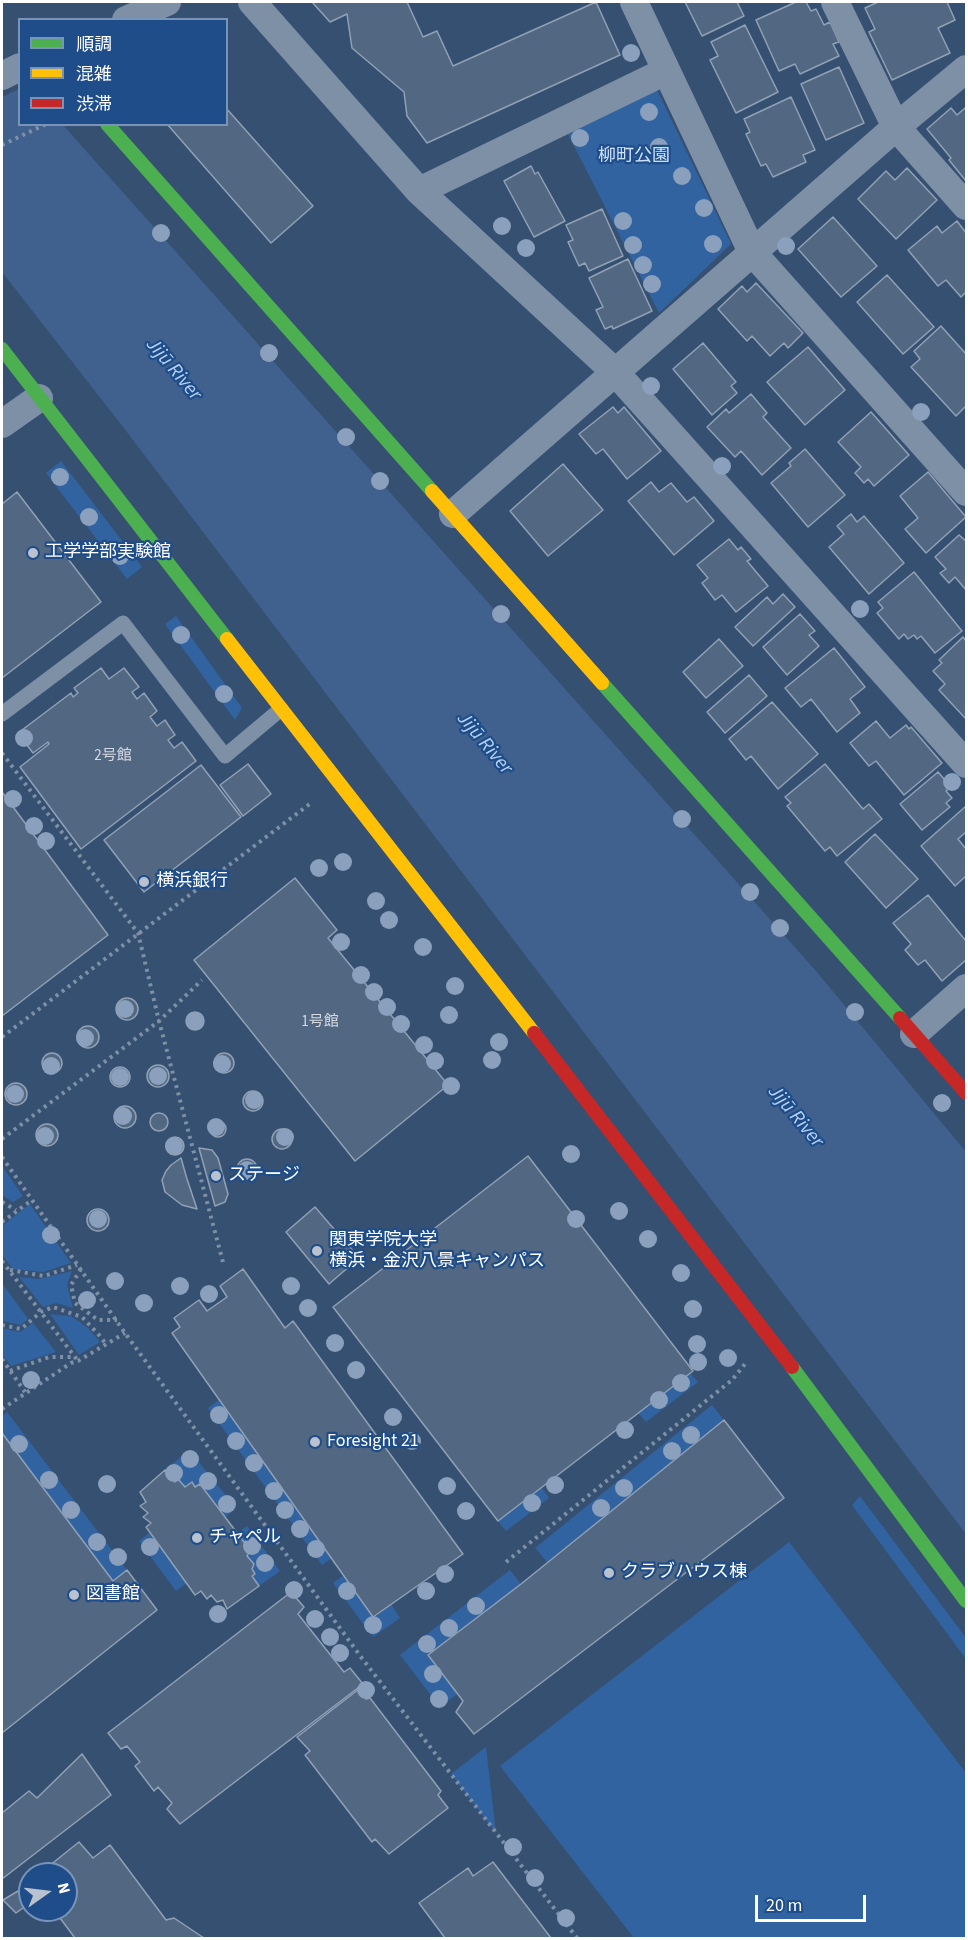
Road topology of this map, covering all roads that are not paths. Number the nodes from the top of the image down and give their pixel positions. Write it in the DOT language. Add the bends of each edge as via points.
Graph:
graph roads {
  1 [pos="167,2"];
  2 [pos="252,2"];
  3 [pos="634,2"];
  4 [pos="835,2"];
  5 [pos="131,18"];
  6 [pos="966,69"];
  7 [pos="666,71"];
  8 [pos="109,126"];
  9 [pos="896,126"];
  10 [pos="419,191"];
  11 [pos="966,206"];
  12 [pos="752,252"];
  13 [pos="2,349"];
  14 [pos="615,372"];
  15 [pos="39,398"];
  16 [pos="2,424"];
  17 [pos="966,492"];
  18 [pos="453,514"];
  19 [pos="281,709"];
  20 [pos="2,714"];
  21 [pos="966,764"];
  22 [pos="966,988"];
  23 [pos="914,1034"];
  24 [pos="966,1093"];
  25 [pos="966,1600"];
  1 -- 5 [label="street"];
  2 -- 10 [label="street"];
  3 -- 7 [label="street"];
  4 -- 9 [label="street"];
  6 -- 9 [label="street"];
  7 -- 10 [label="street"];
  7 -- 12 [label="street"];
  8 -- 18 [label="street"];
  9 -- 11 [label="street"];
  9 -- 12 [label="street"];
  10 -- 14 [label="street"];
  12 -- 14 [label="street"];
  12 -- 17 [label="street"];
  13 -- 15 [label="street"];
  14 -- 18 [label="street"];
  14 -- 21 [label="street"];
  15 -- 16 [label="street"];
  15 -- 19 [label="street"];
  18 -- 23 [label="street"];
  19 -- 20 [label="lane" via="225,756 123,623"];
  19 -- 25 [label="street" via="772,1340"];
  22 -- 23 [label="street"];
  23 -- 24 [label="street"];
}
